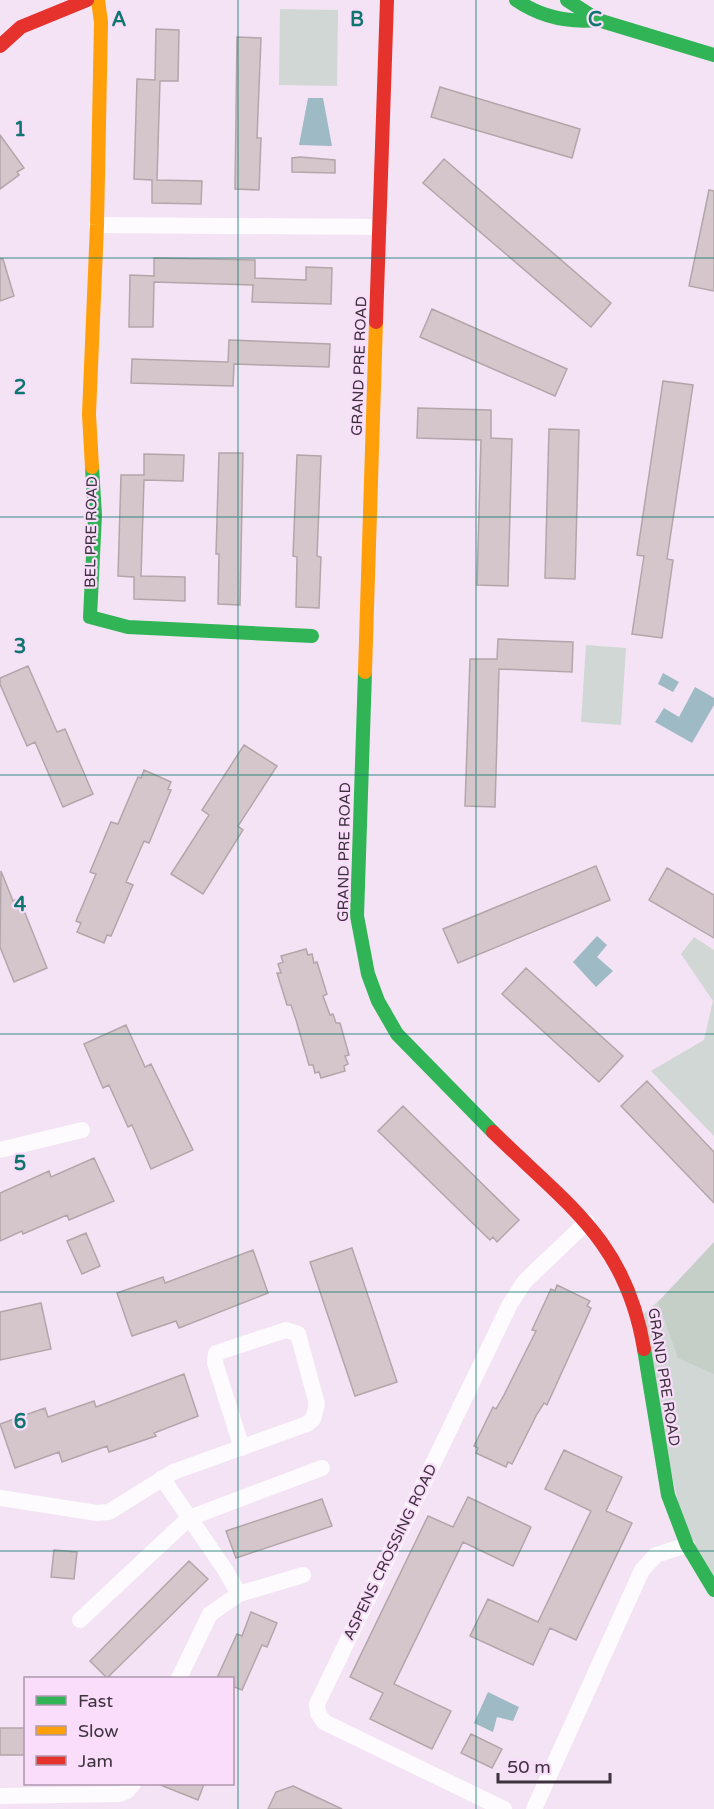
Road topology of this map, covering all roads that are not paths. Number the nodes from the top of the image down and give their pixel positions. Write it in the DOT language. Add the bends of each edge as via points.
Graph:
graph roads {
  1 [pos="87,0"];
  2 [pos="98,0"];
  3 [pos="387,0"];
  4 [pos="516,0"];
  5 [pos="567,0"];
  6 [pos="598,20"];
  7 [pos="0,24"];
  8 [pos="21,27"];
  9 [pos="0,46"];
  10 [pos="714,55"];
  11 [pos="97,225"];
  12 [pos="380,227"];
  13 [pos="312,636"];
  14 [pos="82,1130"];
  15 [pos="0,1150"];
  16 [pos="587,1222"];
  17 [pos="242,1448"];
  18 [pos="322,1468"];
  19 [pos="162,1478"];
  20 [pos="0,1498"];
  21 [pos="189,1518"];
  22 [pos="687,1545"];
  23 [pos="303,1575"];
  24 [pos="714,1590"];
  25 [pos="239,1594"];
  26 [pos="80,1620"];
  27 [pos="179,1677"];
  28 [pos="132,1785"];
  29 [pos="0,1796"];
  30 [pos="504,1809"];
  31 [pos="534,1809"];
  1 -- 8 [label="street"];
  2 -- 11 [label="street, BEL PRE ROAD"];
  3 -- 12 [label="street, GRAND PRE ROAD"];
  4 -- 6 [label="street" via="531,12 576,23"];
  5 -- 6 [label="street"];
  6 -- 10 [label="street"];
  7 -- 8 [label="street"];
  8 -- 9 [label="street"];
  11 -- 12 [label="street"];
  11 -- 13 [label="street, BEL PRE ROAD" via="89,414 95,515 90,617 128,627"];
  12 -- 16 [label="street, GRAND PRE ROAD" via="357,916 363,964 393,1027"];
  14 -- 15 [label="street"];
  16 -- 22 [label="street, GRAND PRE ROAD" via="609,1249 636,1306 664,1476"];
  16 -- 30 [label="street, ASPENS CROSSING ROAD" via="525,1281 510,1304 317,1704 324,1722"];
  17 -- 17 [label="street" via="215,1363 216,1353 286,1330 297,1334 314,1388 317,1404 313,1419 283,1435"];
  17 -- 19 [label="street"];
  18 -- 21 [label="street"];
  19 -- 20 [label="street" via="109,1512"];
  19 -- 21 [label="street"];
  21 -- 25 [label="street"];
  21 -- 26 [label="street"];
  22 -- 24 [label="street, GRAND PRE ROAD"];
  22 -- 31 [label="street" via="656,1555 642,1570"];
  23 -- 25 [label="street"];
  25 -- 27 [label="street" via="210,1614"];
  28 -- 29 [label="street" via="120,1794"];
}
